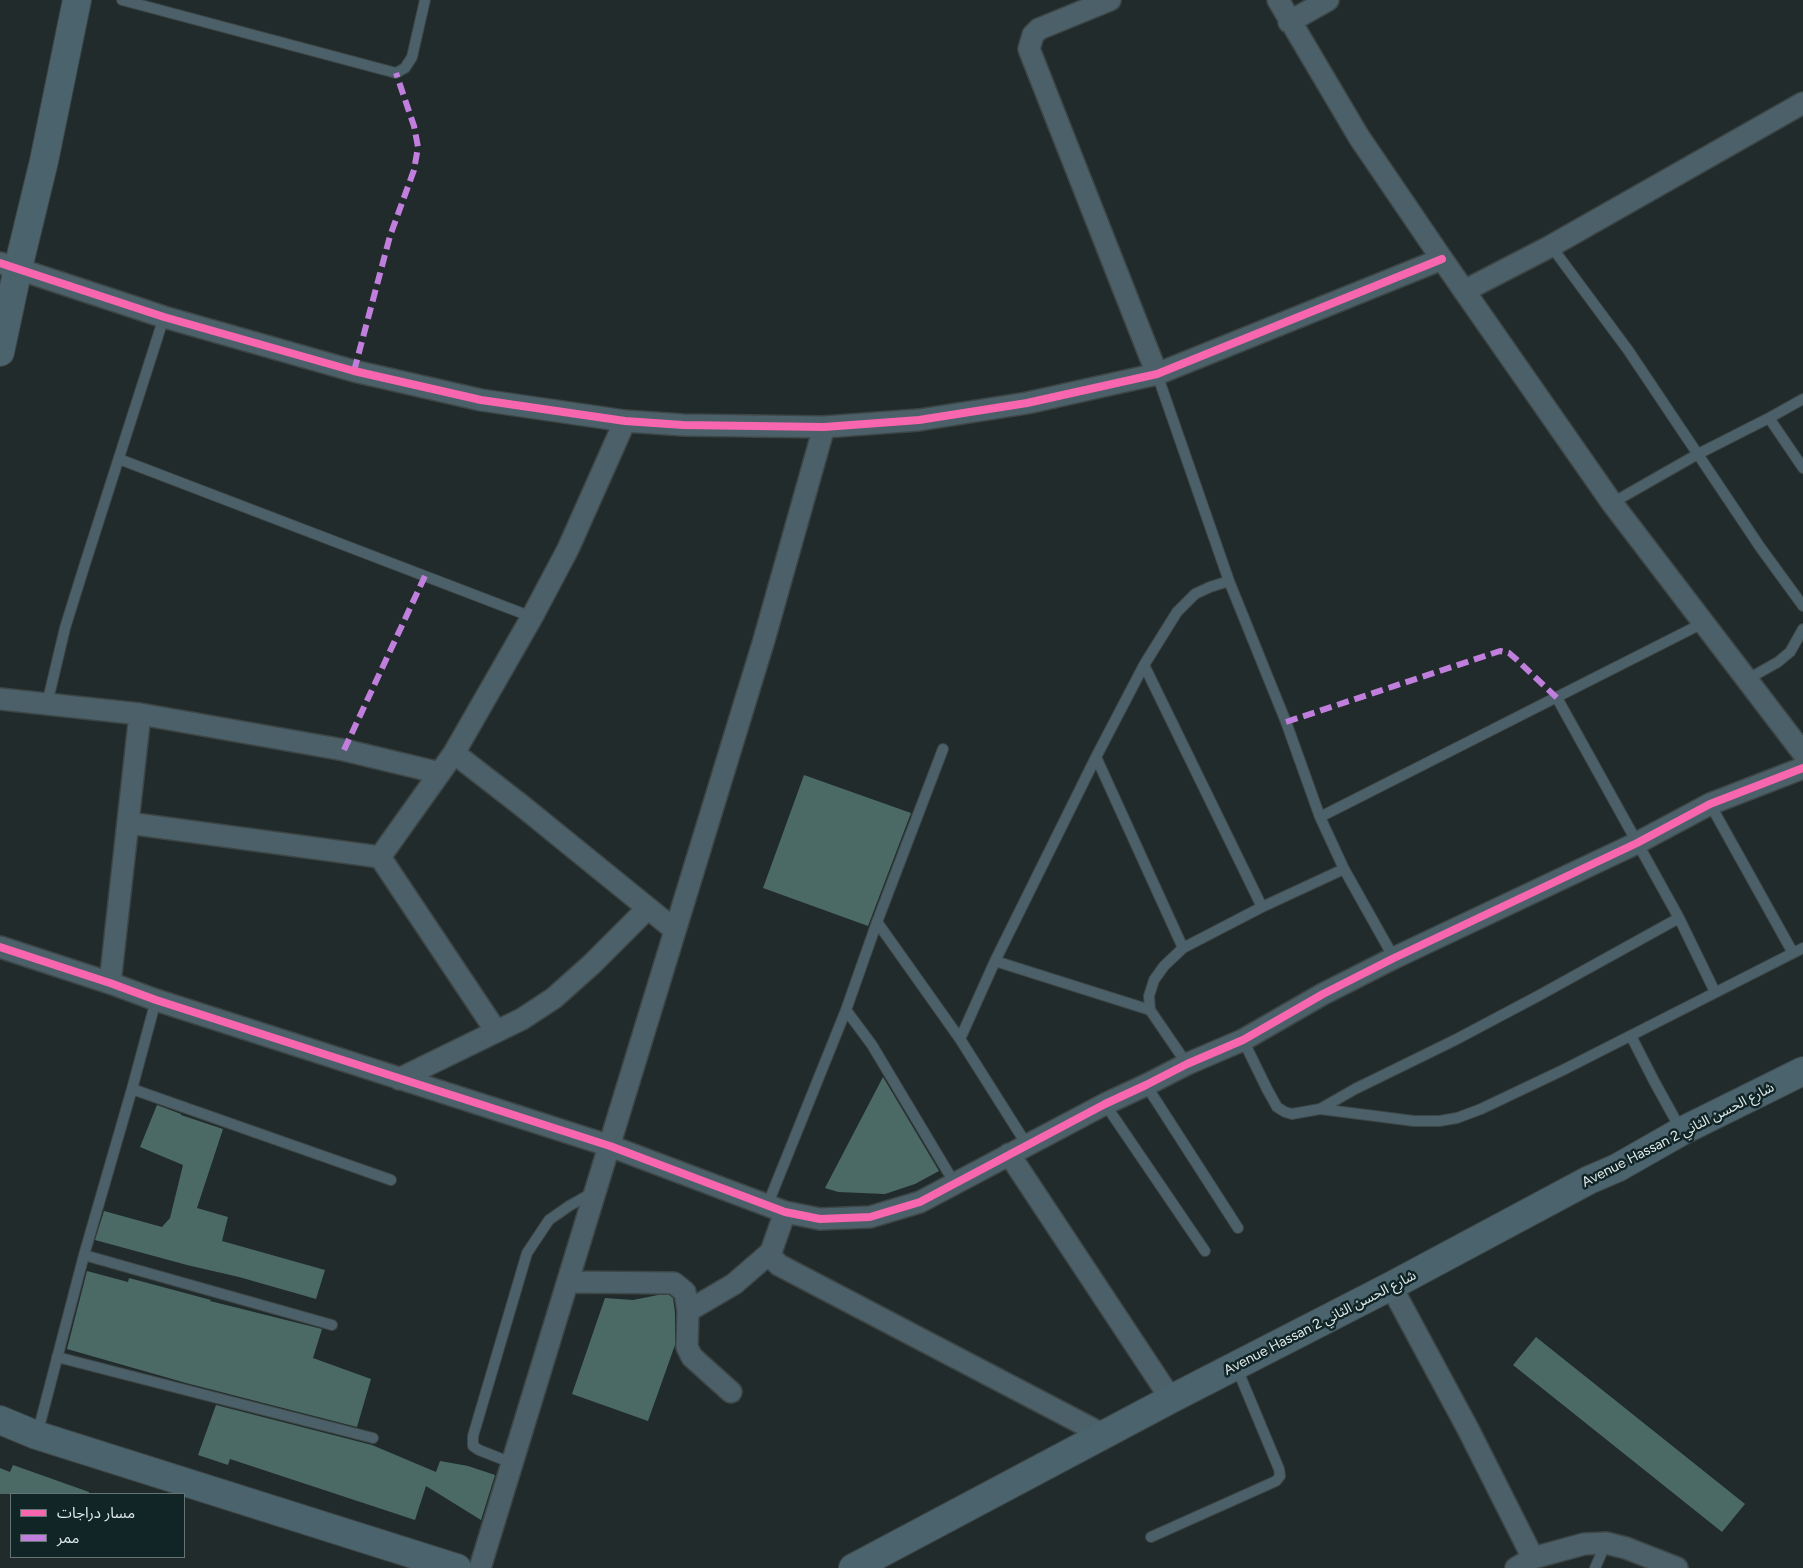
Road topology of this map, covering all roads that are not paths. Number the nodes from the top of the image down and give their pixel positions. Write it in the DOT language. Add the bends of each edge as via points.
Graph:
graph roads {
  1 [pos="77,0"];
  2 [pos="122,0"];
  3 [pos="425,0"];
  4 [pos="1110,0"];
  5 [pos="1278,0"];
  6 [pos="1328,0"];
  7 [pos="1289,22"];
  8 [pos="1803,103"];
  9 [pos="1551,246"];
  10 [pos="1442,259"];
  11 [pos="9,265"];
  12 [pos="1464,291"];
  13 [pos="164,317"];
  14 [pos="0,352"];
  15 [pos="1157,374"];
  16 [pos="1803,399"];
  17 [pos="1769,418"];
  18 [pos="625,421"];
  19 [pos="824,427"];
  20 [pos="1698,454"];
  21 [pos="118,458"];
  22 [pos="1803,468"];
  23 [pos="1612,503"];
  24 [pos="1229,581"];
  25 [pos="1803,606"];
  26 [pos="532,617"];
  27 [pos="1705,622"];
  28 [pos="1803,629"];
  29 [pos="1144,665"];
  30 [pos="1746,680"];
  31 [pos="1556,698"];
  32 [pos="0,699"];
  33 [pos="47,704"];
  34 [pos="140,714"];
  35 [pos="1800,742"];
  36 [pos="943,749"];
  37 [pos="454,753"];
  38 [pos="1096,757"];
  39 [pos="1803,768"];
  40 [pos="440,773"];
  41 [pos="1710,804"];
  42 [pos="1320,816"];
  43 [pos="128,823"];
  44 [pos="1637,843"];
  45 [pos="380,857"];
  46 [pos="1344,869"];
  47 [pos="1262,907"];
  48 [pos="648,908"];
  49 [pos="1679,918"];
  50 [pos="877,922"];
  51 [pos="676,930"];
  52 [pos="0,946"];
  53 [pos="1184,948"];
  54 [pos="1803,948"];
  55 [pos="1793,953"];
  56 [pos="1394,958"];
  57 [pos="995,961"];
  58 [pos="110,983"];
  59 [pos="1715,992"];
  60 [pos="156,1000"];
  61 [pos="846,1010"];
  62 [pos="1150,1010"];
  63 [pos="496,1032"];
  64 [pos="1631,1036"];
  65 [pos="960,1039"];
  66 [pos="1243,1040"];
  67 [pos="1187,1064"];
  68 [pos="1798,1075"];
  69 [pos="399,1079"];
  70 [pos="1146,1086"];
  71 [pos="132,1090"];
  72 [pos="1105,1104"];
  73 [pos="1320,1109"];
  74 [pos="1682,1131"];
  75 [pos="610,1146"];
  76 [pos="1018,1150"];
  77 [pos="391,1180"];
  78 [pos="955,1184"];
  79 [pos="596,1190"];
  80 [pos="776,1209"];
  81 [pos="1238,1228"];
  82 [pos="771,1252"];
  83 [pos="1205,1252"];
  84 [pos="84,1255"];
  85 [pos="568,1282"];
  86 [pos="1391,1286"];
  87 [pos="688,1311"];
  88 [pos="332,1325"];
  89 [pos="57,1357"];
  90 [pos="1236,1366"];
  91 [pos="731,1392"];
  92 [pos="1171,1399"];
  93 [pos="0,1420"];
  94 [pos="36,1435"];
  95 [pos="1104,1435"];
  96 [pos="373,1438"];
  97 [pos="512,1463"];
  98 [pos="1152,1537"];
  99 [pos="1606,1543"];
  100 [pos="1524,1563"];
  101 [pos="457,1568"];
  102 [pos="480,1568"];
  103 [pos="853,1568"];
  104 [pos="1595,1568"];
  105 [pos="1677,1568"];
  1 -- 11 [label="main road" via="44,161"];
  2 -- 3 [label="lane" via="396,73 405,68 412,57"];
  4 -- 15 [label="street" via="1039,29 1028,49"];
  5 -- 7 [label="street"];
  6 -- 7 [label="street"];
  7 -- 10 [label="street" via="1359,137"];
  8 -- 9 [label="street"];
  9 -- 12 [label="street"];
  9 -- 20 [label="lane" via="1628,350"];
  10 -- 12 [label="street"];
  10 -- 15 [label="street"];
  11 -- 13 [label="street"];
  11 -- 14 [label="main road"];
  12 -- 23 [label="street"];
  13 -- 18 [label="street" via="354,371 482,400"];
  13 -- 21 [label="lane"];
  15 -- 19 [label="street" via="1027,403 919,420"];
  15 -- 24 [label="lane"];
  16 -- 17 [label="lane"];
  17 -- 20 [label="lane"];
  17 -- 22 [label="lane"];
  18 -- 19 [label="street"];
  18 -- 26 [label="street" via="568,549"];
  19 -- 51 [label="street" via="764,640"];
  20 -- 23 [label="lane"];
  20 -- 25 [label="lane"];
  21 -- 26 [label="lane"];
  21 -- 33 [label="lane" via="65,628"];
  23 -- 27 [label="street"];
  24 -- 29 [label="lane" via="1195,594 1177,612"];
  24 -- 42 [label="lane"];
  26 -- 37 [label="street"];
  27 -- 30 [label="street"];
  27 -- 31 [label="lane"];
  28 -- 30 [label="lane" via="1790,652"];
  29 -- 38 [label="lane"];
  29 -- 47 [label="lane"];
  30 -- 35 [label="street"];
  31 -- 42 [label="lane"];
  31 -- 44 [label="lane"];
  32 -- 33 [label="street"];
  33 -- 34 [label="street"];
  34 -- 40 [label="street" via="344,750"];
  34 -- 43 [label="street"];
  36 -- 50 [label="lane"];
  37 -- 40 [label="street"];
  37 -- 48 [label="street"];
  38 -- 53 [label="lane"];
  38 -- 57 [label="lane"];
  39 -- 41 [label="street"];
  40 -- 45 [label="street"];
  41 -- 44 [label="street"];
  41 -- 55 [label="lane"];
  42 -- 46 [label="lane"];
  43 -- 45 [label="street"];
  43 -- 58 [label="street"];
  44 -- 49 [label="lane"];
  44 -- 56 [label="street"];
  45 -- 63 [label="street"];
  46 -- 47 [label="lane"];
  46 -- 56 [label="lane"];
  47 -- 53 [label="lane"];
  48 -- 51 [label="street"];
  48 -- 63 [label="street" via="554,998"];
  49 -- 59 [label="lane"];
  49 -- 73 [label="lane" via="1538,996"];
  50 -- 61 [label="lane"];
  50 -- 65 [label="lane"];
  51 -- 75 [label="street"];
  52 -- 58 [label="street"];
  53 -- 62 [label="lane" via="1154,980 1149,996"];
  54 -- 55 [label="lane"];
  55 -- 59 [label="lane"];
  56 -- 66 [label="street"];
  57 -- 62 [label="lane"];
  57 -- 65 [label="lane"];
  58 -- 60 [label="street"];
  59 -- 64 [label="lane"];
  60 -- 69 [label="street"];
  60 -- 71 [label="lane"];
  61 -- 78 [label="lane" via="872,1045"];
  61 -- 80 [label="lane"];
  62 -- 67 [label="lane"];
  63 -- 69 [label="street"];
  64 -- 73 [label="lane" via="1482,1109 1457,1118 1414,1120"];
  64 -- 74 [label="lane"];
  65 -- 76 [label="lane"];
  66 -- 67 [label="street"];
  66 -- 73 [label="lane" via="1277,1107 1292,1114"];
  67 -- 70 [label="street"];
  68 -- 74 [label="main road, Avenue Hassan 2 شارع الحسن الثاني"];
  69 -- 75 [label="street"];
  70 -- 72 [label="street"];
  70 -- 81 [label="lane"];
  71 -- 77 [label="lane"];
  71 -- 84 [label="lane"];
  72 -- 76 [label="street"];
  72 -- 83 [label="lane"];
  74 -- 86 [label="main road, Avenue Hassan 2 شارع الحسن الثاني"];
  75 -- 79 [label="street"];
  75 -- 80 [label="street"];
  76 -- 78 [label="street"];
  76 -- 92 [label="street"];
  78 -- 80 [label="street" via="920,1202 870,1218 820,1219"];
  79 -- 85 [label="street"];
  79 -- 97 [label="lane" via="549,1220 527,1253 473,1436 474,1446 479,1450"];
  80 -- 82 [label="street"];
  82 -- 87 [label="street" via="734,1284"];
  82 -- 95 [label="street" via="779,1266"];
  84 -- 88 [label="lane"];
  84 -- 89 [label="lane"];
  85 -- 87 [label="street" via="674,1283 685,1292"];
  85 -- 97 [label="street"];
  86 -- 90 [label="main road, Avenue Hassan 2 شارع الحسن الثاني"];
  86 -- 100 [label="street" via="1468,1430"];
  87 -- 91 [label="street" via="687,1347 692,1357"];
  89 -- 94 [label="lane"];
  89 -- 96 [label="lane"];
  90 -- 92 [label="main road, Avenue Hassan 2 شارع الحسن الثاني"];
  90 -- 98 [label="lane" via="1280,1476 1276,1481"];
  92 -- 95 [label="main road, Avenue Hassan 2 شارع الحسن الثاني"];
  93 -- 94 [label="main road"];
  94 -- 101 [label="main road"];
  95 -- 103 [label="main road, Avenue Hassan 2 شارع الحسن الثاني"];
  97 -- 102 [label="street"];
  99 -- 100 [label="street" via="1584,1544"];
  99 -- 104 [label="lane"];
  99 -- 105 [label="street"];
}
